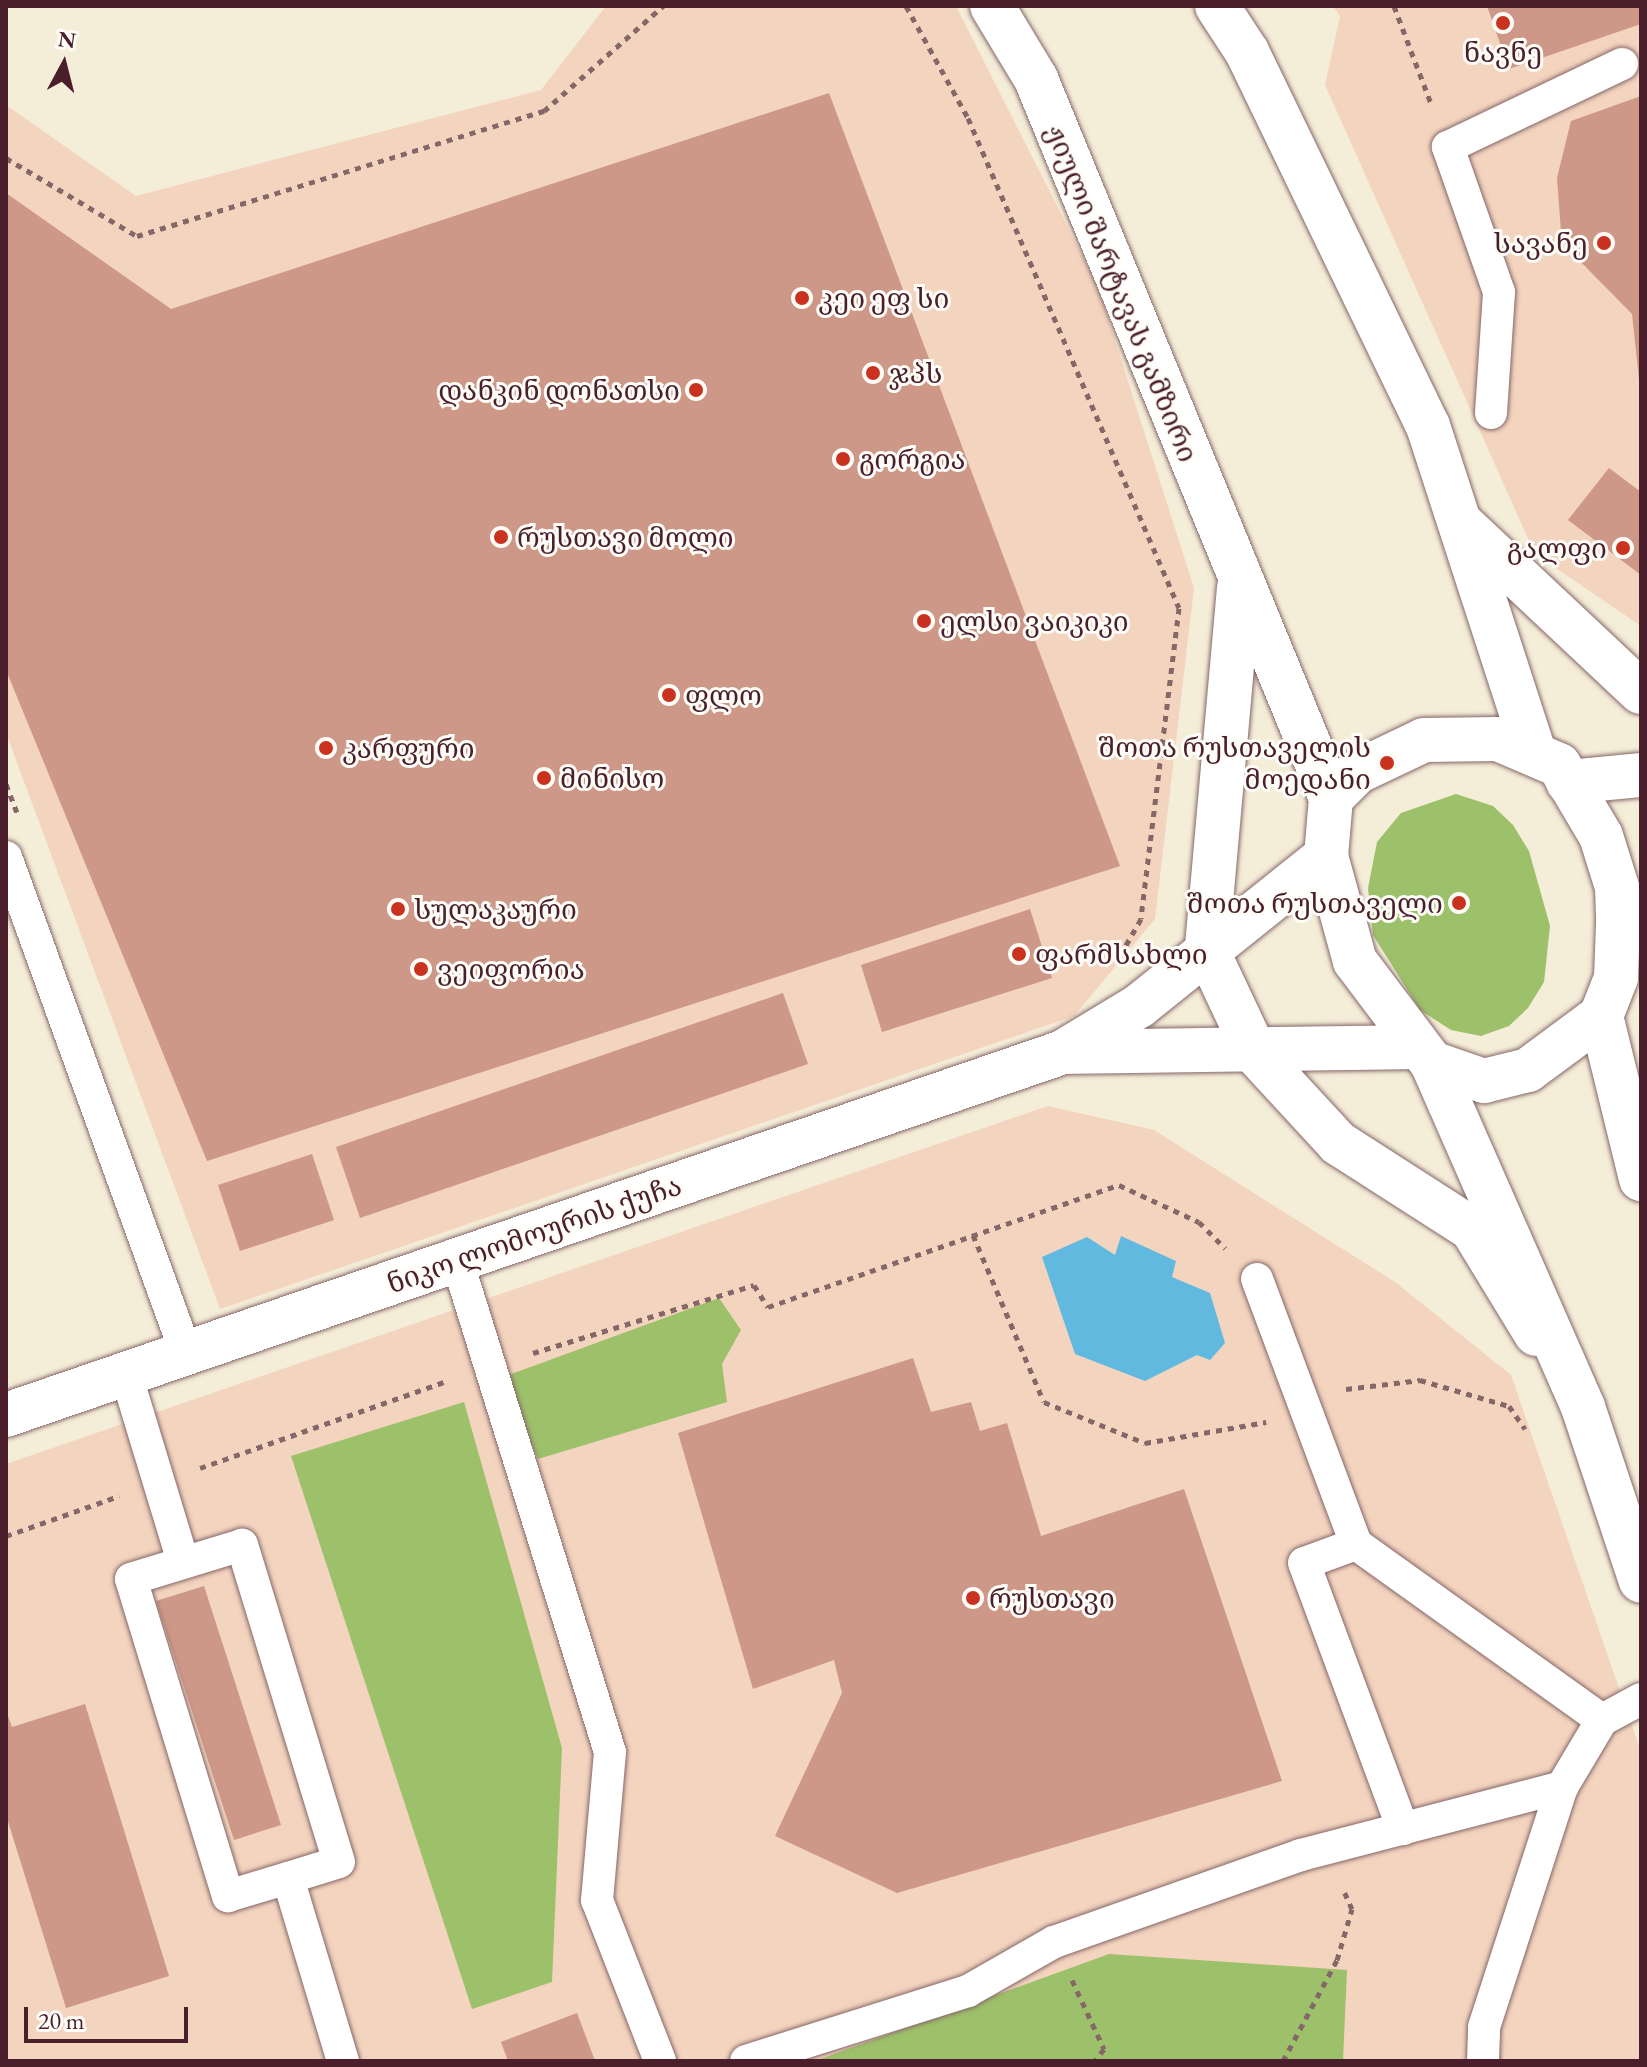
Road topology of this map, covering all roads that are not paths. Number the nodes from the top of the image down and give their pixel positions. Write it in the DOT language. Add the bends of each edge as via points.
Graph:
graph roads {
  1 [pos="992,6"];
  2 [pos="1217,6"];
  3 [pos="1622,64"];
  4 [pos="1491,413"];
  5 [pos="1463,525"];
  6 [pos="1239,588"];
  7 [pos="1641,692"];
  8 [pos="1533,750"];
  9 [pos="1641,775"];
  10 [pos="1568,782"];
  11 [pos="1331,798"];
  12 [pos="1326,856"];
  13 [pos="6,857"];
  14 [pos="1629,949"];
  15 [pos="1207,950"];
  16 [pos="1601,1016"];
  17 [pos="1063,1052"];
  18 [pos="1256,1054"];
  19 [pos="1424,1055"];
  20 [pos="1641,1179"];
  21 [pos="457,1260"];
  22 [pos="1257,1279"];
  23 [pos="186,1353"];
  24 [pos="126,1374"];
  25 [pos="1583,1407"];
  26 [pos="6,1415"];
  27 [pos="1356,1544"];
  28 [pos="183,1562"];
  29 [pos="1641,1581"];
  30 [pos="1641,1699"];
  31 [pos="1602,1720"];
  32 [pos="1562,1787"];
  33 [pos="1403,1829"];
  34 [pos="288,1878"];
  35 [pos="343,2061"];
  36 [pos="660,2061"];
  37 [pos="746,2061"];
  38 [pos="1483,2061"];
  1 -- 6 [label="main road, ჟიული შარტავას გამზირი" via="1042,93"];
  2 -- 5 [label="main road" via="1247,52 1396,353"];
  3 -- 4 [label="lane" via="1448,147 1499,292"];
  5 -- 7 [label="main road"];
  5 -- 8 [label="main road"];
  6 -- 11 [label="main road"];
  6 -- 15 [label="main road"];
  8 -- 10 [label="main road" via="1559,765"];
  8 -- 11 [label="main road" via="1498,739 1424,740 1357,772"];
  9 -- 10 [label="main road"];
  10 -- 14 [label="main road" via="1601,836"];
  11 -- 12 [label="main road"];
  12 -- 15 [label="main road"];
  12 -- 19 [label="main road" via="1355,961"];
  13 -- 23 [label="lane"];
  14 -- 16 [label="main road"];
  15 -- 17 [label="main road, ნიკო ლომოურის ქუჩა" via="1139,1006"];
  15 -- 18 [label="main road"];
  16 -- 19 [label="main road" via="1528,1070 1484,1081"];
  16 -- 20 [label="main road"];
  17 -- 18 [label="main road, ნიკო ლომოურის ქუჩა"];
  17 -- 21 [label="main road, ნიკო ლომოურის ქუჩა"];
  18 -- 19 [label="main road"];
  18 -- 25 [label="main road" via="1338,1143 1472,1229"];
  19 -- 25 [label="main road"];
  21 -- 23 [label="main road, ნიკო ლომოურის ქუჩა"];
  21 -- 36 [label="lane" via="610,1752 597,1900"];
  22 -- 27 [label="lane"];
  23 -- 24 [label="main road, ნიკო ლომოურის ქუჩა"];
  24 -- 26 [label="main road, ნიკო ლომოურის ქუჩა"];
  24 -- 28 [label="lane"];
  25 -- 29 [label="main road"];
  27 -- 31 [label="lane"];
  27 -- 33 [label="lane" via="1304,1563"];
  28 -- 34 [label="lane" via="242,1545 339,1862"];
  28 -- 34 [label="lane" via="131,1579 228,1896"];
  30 -- 31 [label="lane"];
  31 -- 32 [label="lane"];
  32 -- 33 [label="lane"];
  32 -- 38 [label="lane" via="1484,2027"];
  33 -- 37 [label="lane" via="1324,1848 1054,1942 968,1991"];
  34 -- 35 [label="lane"];
}
